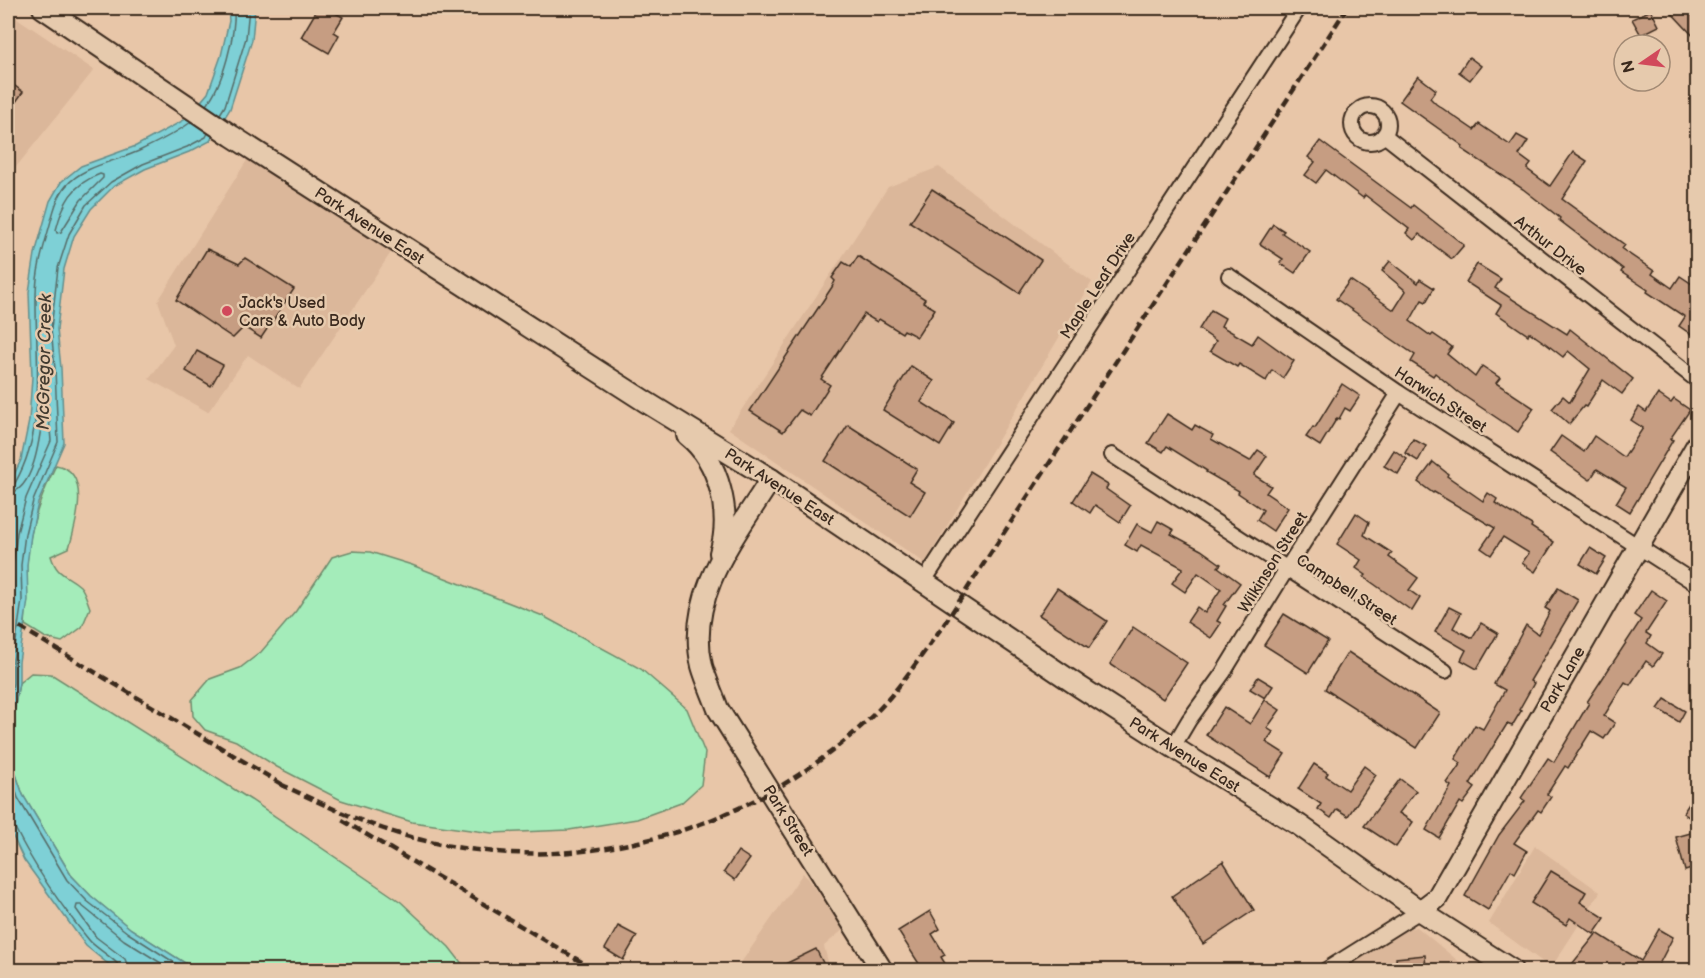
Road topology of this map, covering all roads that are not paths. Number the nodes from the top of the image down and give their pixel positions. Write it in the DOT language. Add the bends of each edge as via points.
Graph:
graph roads {
  1 [pos="44,8"];
  2 [pos="56,8"];
  3 [pos="1299,8"];
  4 [pos="108,50"];
  5 [pos="1384,135"];
  6 [pos="1229,276"];
  7 [pos="1698,381"];
  8 [pos="1399,393"];
  9 [pos="646,402"];
  10 [pos="1698,443"];
  11 [pos="1112,455"];
  12 [pos="771,479"];
  13 [pos="1638,546"];
  14 [pos="714,570"];
  15 [pos="1286,570"];
  16 [pos="924,580"];
  17 [pos="1698,585"];
  18 [pos="1445,671"];
  19 [pos="1173,747"];
  20 [pos="1420,911"];
  21 [pos="882,970"];
  22 [pos="1326,970"];
  23 [pos="1512,970"];
  1 -- 4 [label="main road, Park Avenue East"];
  2 -- 4 [label="main road"];
  3 -- 16 [label="street, Maple Leaf Drive"];
  4 -- 9 [label="main road, Park Avenue East" via="232,136"];
  5 -- 7 [label="street, Arthur Drive"];
  6 -- 8 [label="street, Harwich Street"];
  8 -- 13 [label="street, Harwich Street"];
  8 -- 15 [label="street, Wilkinson Street"];
  9 -- 12 [label="main road, Park Avenue East"];
  9 -- 14 [label="main road" via="697,443 715,475 725,524"];
  10 -- 13 [label="main road, Park Lane"];
  11 -- 15 [label="street, Campbell Street"];
  12 -- 14 [label="main road"];
  12 -- 16 [label="main road, Park Avenue East"];
  13 -- 17 [label="street, Harwich Street"];
  13 -- 20 [label="main road, Park Lane" via="1437,898"];
  14 -- 21 [label="main road, Park Street" via="701,614 699,646 702,667 718,709"];
  15 -- 18 [label="street, Campbell Street"];
  15 -- 19 [label="street, Wilkinson Street"];
  16 -- 19 [label="main road, Park Avenue East"];
  19 -- 20 [label="main road, Park Avenue East" via="1299,825"];
  20 -- 22 [label="street"];
  20 -- 23 [label="main road, Park Avenue East"];
}
